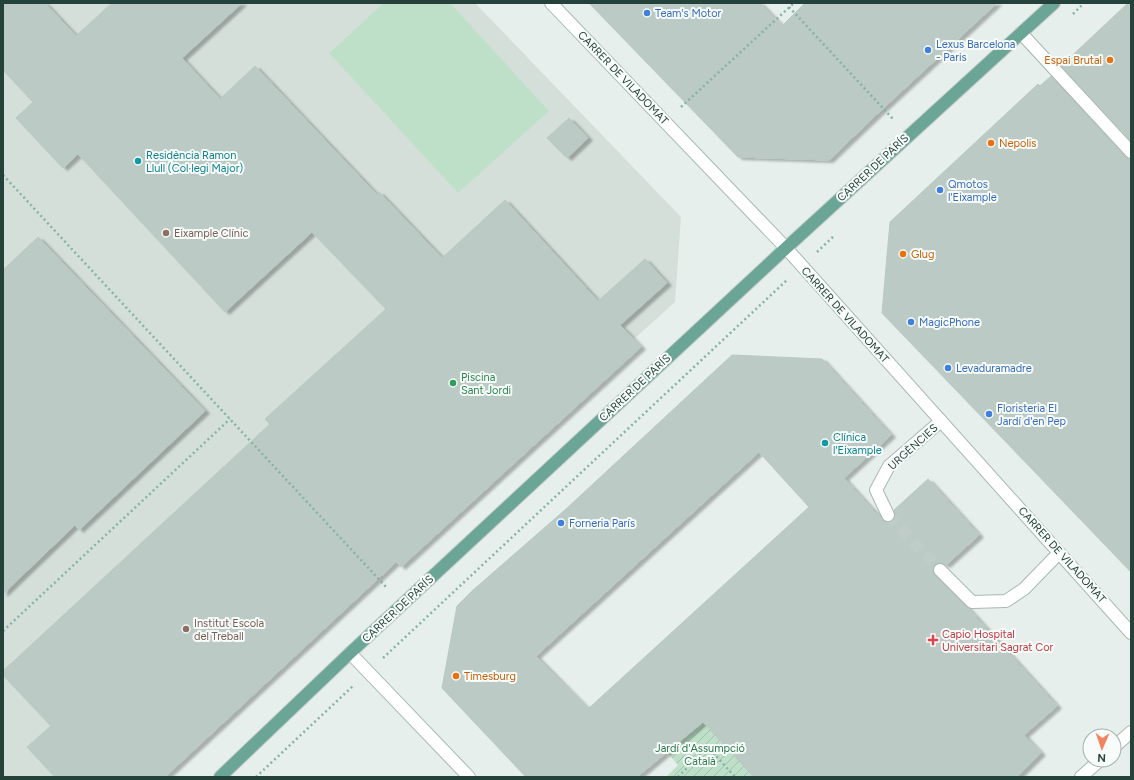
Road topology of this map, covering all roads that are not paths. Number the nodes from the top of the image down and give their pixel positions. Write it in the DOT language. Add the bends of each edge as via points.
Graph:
graph roads {
  1 [pos="551,3"];
  2 [pos="1054,3"];
  3 [pos="1021,33"];
  4 [pos="1131,152"];
  5 [pos="786,248"];
  6 [pos="942,421"];
  7 [pos="888,515"];
  8 [pos="1059,553"];
  9 [pos="940,570"];
  10 [pos="1131,633"];
  11 [pos="350,653"];
  12 [pos="1131,732"];
  13 [pos="1122,740"];
  14 [pos="1092,768"];
  15 [pos="220,777"];
  16 [pos="469,777"];
  17 [pos="1082,777"];
  1 -- 5 [label="street, CARRER DE VILADOMAT"];
  2 -- 3 [label="main road, CARRER DE PARÍS"];
  3 -- 4 [label="street"];
  3 -- 5 [label="main road, CARRER DE PARÍS"];
  5 -- 6 [label="street, CARRER DE VILADOMAT"];
  5 -- 11 [label="main road, CARRER DE PARÍS"];
  6 -- 7 [label="street, URGÈNCIES" via="889,466 876,490"];
  6 -- 8 [label="street, CARRER DE VILADOMAT"];
  8 -- 9 [label="street" via="1024,589 1006,601 972,602"];
  8 -- 10 [label="street, CARRER DE VILADOMAT"];
  11 -- 15 [label="main road, CARRER DE PARÍS"];
  11 -- 16 [label="street"];
  12 -- 13 [label="street"];
  14 -- 17 [label="street"];
}
